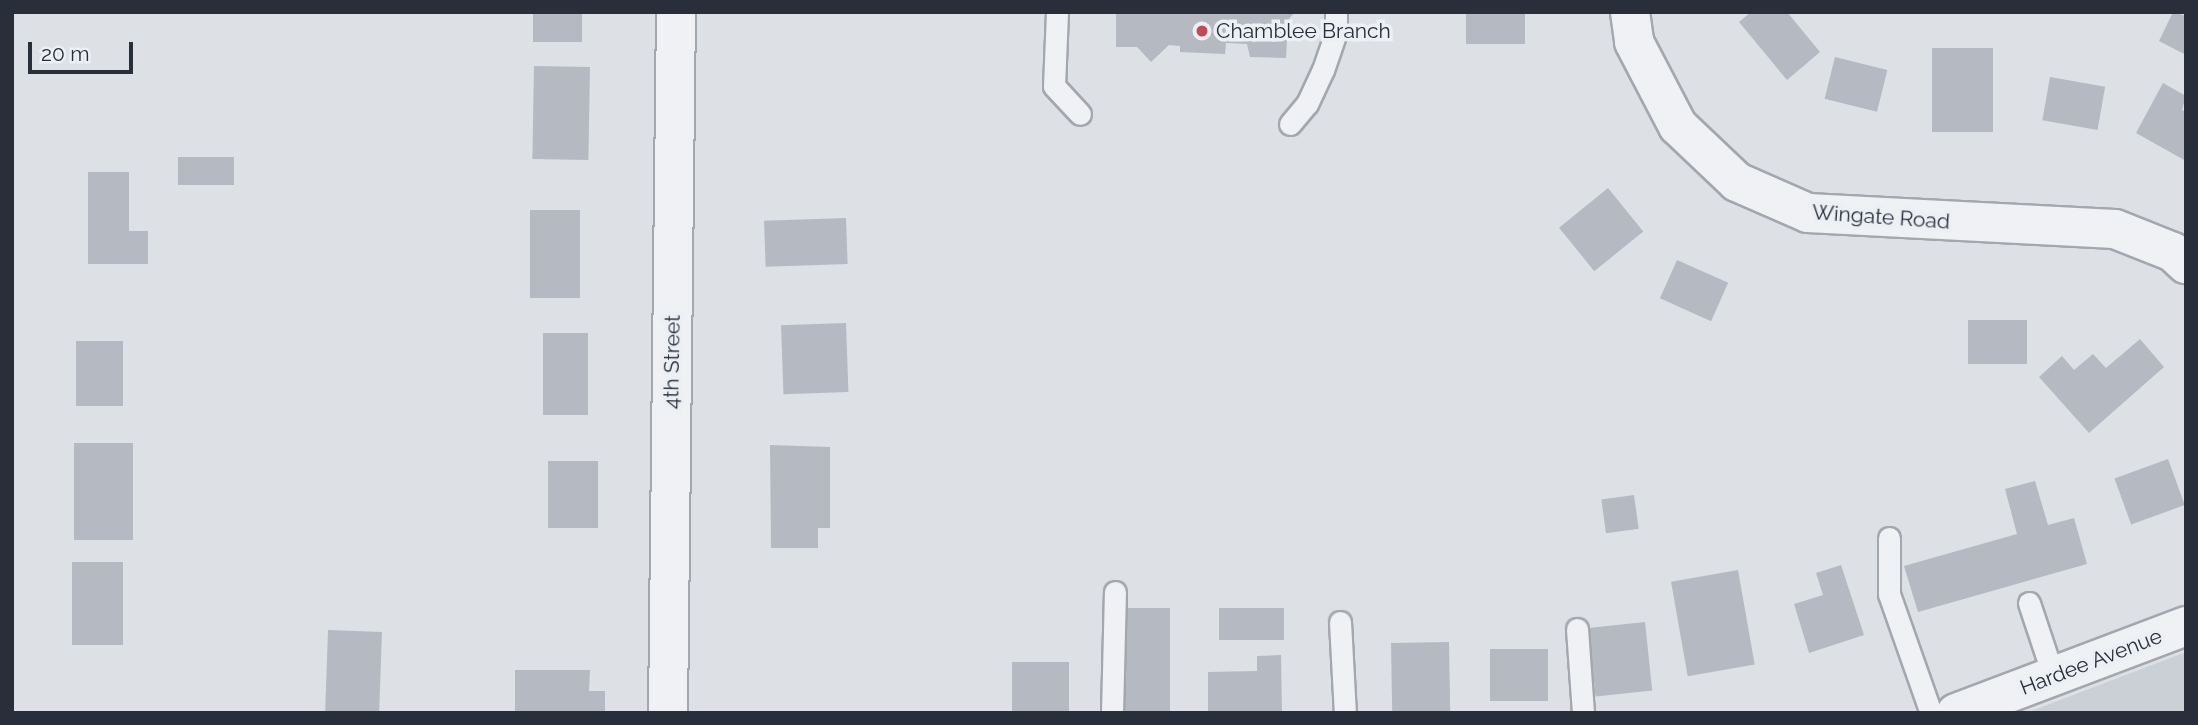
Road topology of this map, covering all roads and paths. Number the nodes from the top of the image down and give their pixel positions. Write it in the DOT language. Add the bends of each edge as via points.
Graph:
graph roads {
  1 [pos="676,12"];
  2 [pos="1057,12"];
  3 [pos="1336,12"];
  4 [pos="1630,12"];
  5 [pos="1080,114"];
  6 [pos="1290,124"];
  7 [pos="2186,264"];
  8 [pos="1889,538"];
  9 [pos="1115,592"];
  10 [pos="2029,603"];
  11 [pos="1340,622"];
  12 [pos="2186,626"];
  13 [pos="1577,629"];
  14 [pos="2054,678"];
  15 [pos="668,713"];
  16 [pos="1112,713"];
  17 [pos="1345,713"];
  18 [pos="1583,713"];
  19 [pos="1931,713"];
  20 [pos="1956,713"];
  1 -- 15 [label="street, 4th Street"];
  2 -- 5 [label="lane" via="1054,86"];
  3 -- 6 [label="lane" via="1336,33 1323,70 1307,104"];
  4 -- 7 [label="street, Wingate Road" via="1634,42 1678,126 1737,182 1808,213 2115,229 2173,252"];
  8 -- 19 [label="lane" via="1889,594"];
  9 -- 16 [label="lane"];
  10 -- 14 [label="lane"];
  11 -- 17 [label="lane"];
  12 -- 14 [label="street, Hardee Avenue"];
  13 -- 18 [label="lane"];
  14 -- 20 [label="street, Hardee Avenue"];
}
